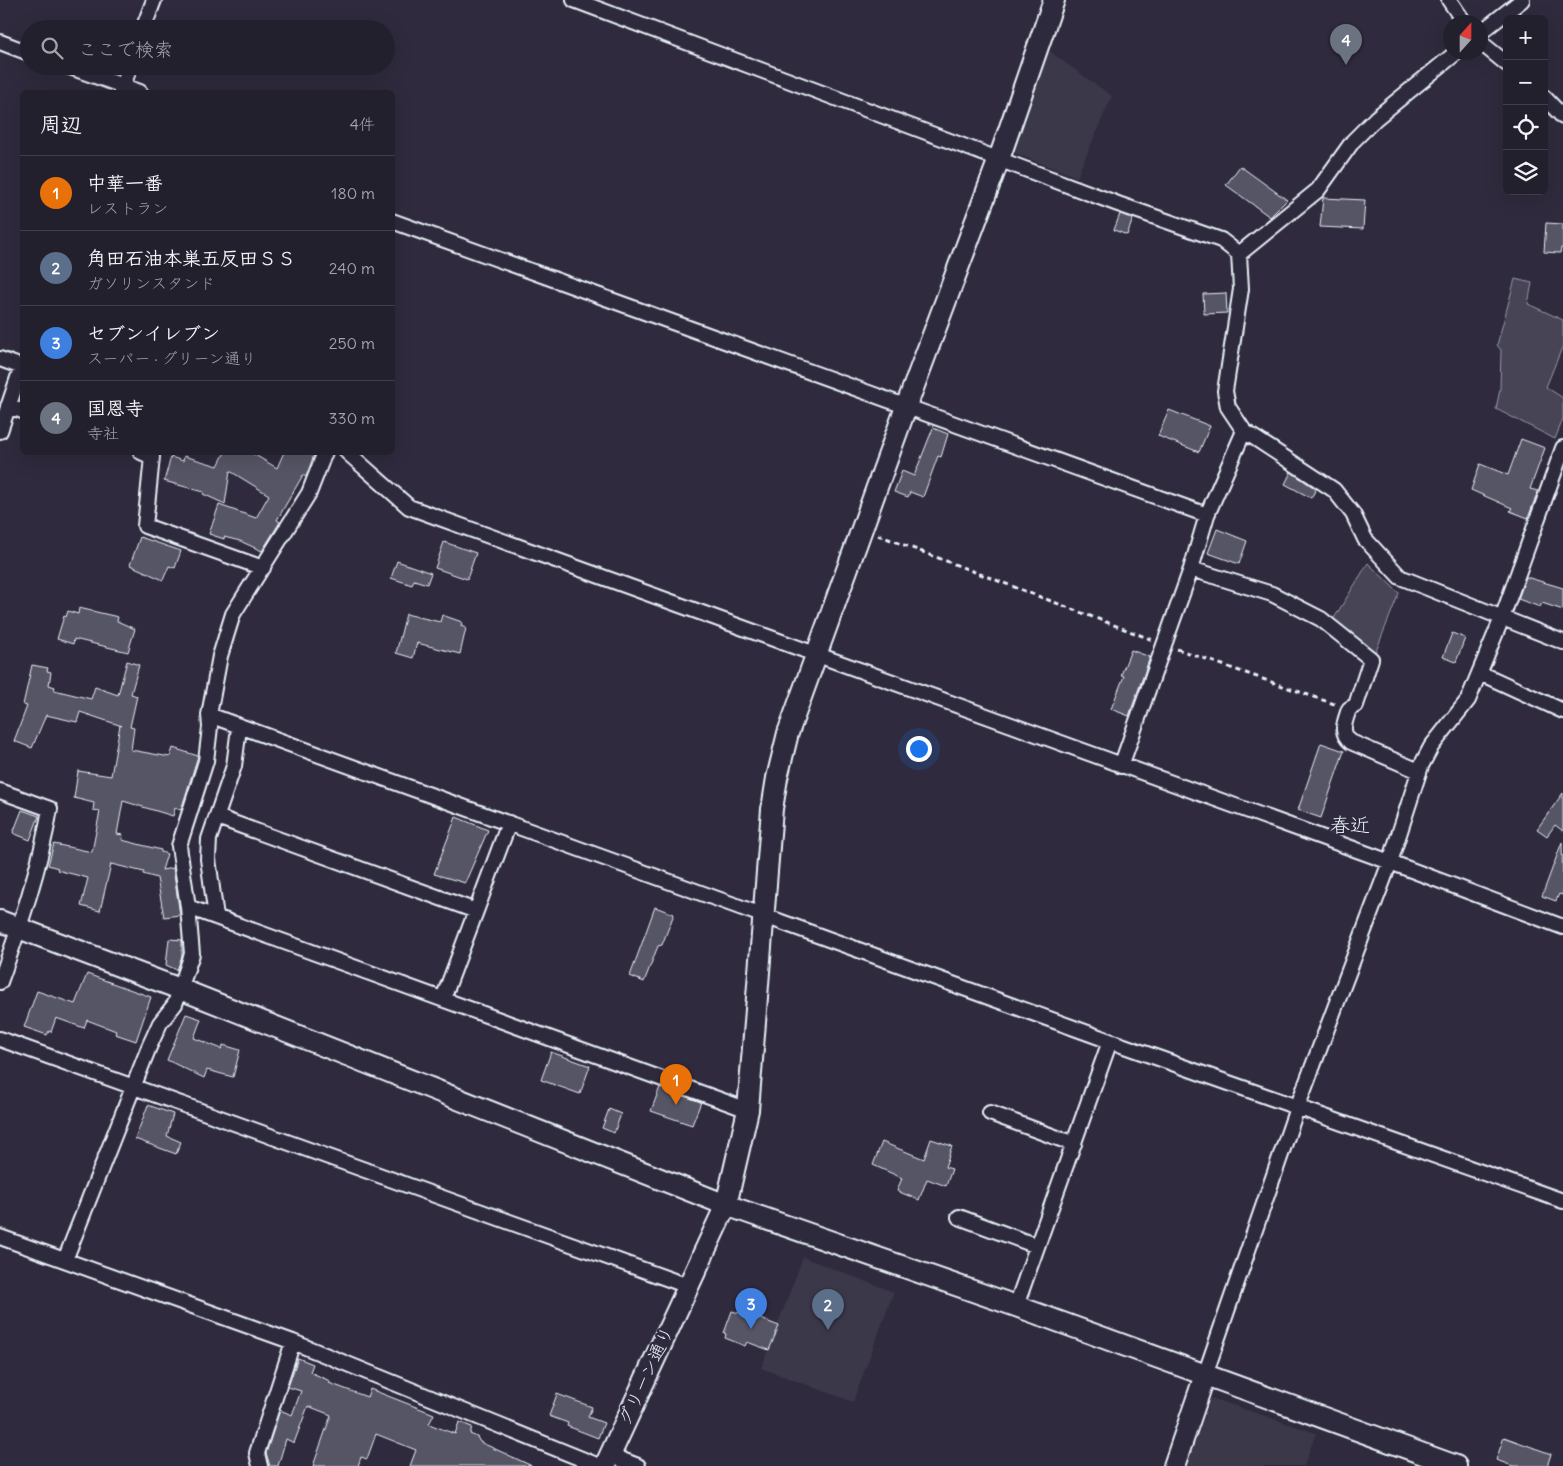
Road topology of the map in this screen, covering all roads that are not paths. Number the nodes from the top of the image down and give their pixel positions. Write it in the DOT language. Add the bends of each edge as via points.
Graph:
graph roads {
  1 [pos="154,0"];
  2 [pos="574,0"];
  3 [pos="1054,0"];
  4 [pos="1449,0"];
  5 [pos="1522,0"];
  6 [pos="1459,15"];
  7 [pos="146,20"];
  8 [pos="1488,27"];
  9 [pos="0,42"];
  10 [pos="20,49"];
  11 [pos="1488,49"];
  12 [pos="1447,60"];
  13 [pos="1503,61"];
  14 [pos="89,75"];
  15 [pos="127,75"];
  16 [pos="122,89"];
  17 [pos="1548,101"];
  18 [pos="1563,117"];
  19 [pos="999,159"];
  20 [pos="395,222"];
  21 [pos="1239,254"];
  22 [pos="0,359"];
  23 [pos="20,365"];
  24 [pos="20,372"];
  25 [pos="8,406"];
  26 [pos="906,407"];
  27 [pos="20,410"];
  28 [pos="0,431"];
  29 [pos="1244,431"];
  30 [pos="1563,448"];
  31 [pos="149,455"];
  32 [pos="325,455"];
  33 [pos="350,455"];
  34 [pos="1207,515"];
  35 [pos="264,568"];
  36 [pos="1191,569"];
  37 [pos="1502,618"];
  38 [pos="1563,642"];
  39 [pos="815,655"];
  40 [pos="1480,673"];
  41 [pos="1563,711"];
  42 [pos="209,715"];
  43 [pos="239,728"];
  44 [pos="1122,766"];
  45 [pos="1419,771"];
  46 [pos="0,791"];
  47 [pos="216,818"];
  48 [pos="509,823"];
  49 [pos="1390,862"];
  50 [pos="188,906"];
  51 [pos="476,911"];
  52 [pos="216,916"];
  53 [pos="763,916"];
  54 [pos="0,921"];
  55 [pos="1563,927"];
  56 [pos="19,928"];
  57 [pos="0,982"];
  58 [pos="180,989"];
  59 [pos="443,999"];
  60 [pos="0,1039"];
  61 [pos="1110,1041"];
  62 [pos="133,1087"];
  63 [pos="1298,1108"];
  64 [pos="748,1110"];
  65 [pos="990,1113"];
  66 [pos="1074,1144"];
  67 [pos="1563,1201"];
  68 [pos="726,1204"];
  69 [pos="960,1217"];
  70 [pos="0,1237"];
  71 [pos="1037,1246"];
  72 [pos="65,1260"];
  73 [pos="688,1286"];
  74 [pos="1016,1306"];
  75 [pos="293,1342"];
  76 [pos="1205,1375"];
  77 [pos="1432,1461"];
  78 [pos="604,1462"];
  79 [pos="260,1466"];
  80 [pos="638,1466"];
  81 [pos="1174,1466"];
  82 [pos="1456,1466"];
  1 -- 7 [label="street"];
  2 -- 19 [label="street"];
  3 -- 19 [label="street, グリーン通り"];
  4 -- 6 [label="street"];
  5 -- 8 [label="street"];
  9 -- 10 [label="street"];
  11 -- 13 [label="street"];
  12 -- 21 [label="street" via="1353,141 1318,190"];
  14 -- 16 [label="street"];
  15 -- 16 [label="street"];
  17 -- 18 [label="street"];
  19 -- 21 [label="street" via="1221,240"];
  19 -- 26 [label="street, グリーン通り"];
  20 -- 26 [label="street"];
  21 -- 29 [label="street" via="1241,289 1225,391 1228,408"];
  22 -- 23 [label="street"];
  24 -- 25 [label="street"];
  25 -- 27 [label="street"];
  25 -- 28 [label="street"];
  26 -- 34 [label="street"];
  26 -- 39 [label="street, グリーン通り"];
  29 -- 34 [label="street"];
  29 -- 37 [label="street" via="1334,490 1353,514 1365,539 1400,577"];
  30 -- 37 [label="street"];
  31 -- 35 [label="street" via="152,456 145,526"];
  32 -- 35 [label="street" via="309,493"];
  33 -- 39 [label="street" via="409,506"];
  34 -- 36 [label="street"];
  35 -- 42 [label="street" via="233,614 220,656"];
  36 -- 44 [label="street"];
  36 -- 45 [label="street" via="1272,594 1321,619 1371,659 1356,705 1349,709 1344,737"];
  37 -- 38 [label="street"];
  37 -- 40 [label="street"];
  39 -- 44 [label="street"];
  39 -- 53 [label="street, グリーン通り" via="788,733 777,778"];
  40 -- 41 [label="street"];
  40 -- 45 [label="street" via="1468,700 1431,747"];
  42 -- 43 [label="street"];
  42 -- 50 [label="street" via="206,761 179,846"];
  43 -- 47 [label="street" via="234,766"];
  43 -- 48 [label="street"];
  44 -- 49 [label="street"];
  45 -- 49 [label="street"];
  46 -- 56 [label="street" via="50,809"];
  47 -- 51 [label="street"];
  47 -- 52 [label="street" via="209,839 208,859"];
  48 -- 51 [label="street"];
  48 -- 53 [label="street"];
  49 -- 55 [label="street"];
  49 -- 63 [label="street"];
  50 -- 52 [label="street"];
  50 -- 58 [label="street" via="192,954"];
  51 -- 59 [label="street"];
  52 -- 59 [label="street"];
  53 -- 61 [label="street"];
  53 -- 64 [label="street, グリーン通り"];
  54 -- 56 [label="street"];
  56 -- 57 [label="street"];
  56 -- 58 [label="street"];
  58 -- 62 [label="street" via="175,1004 157,1031"];
  58 -- 68 [label="street"];
  59 -- 64 [label="street"];
  60 -- 62 [label="street"];
  61 -- 63 [label="street"];
  61 -- 66 [label="street"];
  62 -- 72 [label="street"];
  62 -- 73 [label="street"];
  63 -- 67 [label="street"];
  63 -- 76 [label="street"];
  64 -- 68 [label="street, グリーン通り"];
  65 -- 66 [label="street"];
  66 -- 71 [label="street"];
  68 -- 73 [label="street, グリーン通り"];
  68 -- 74 [label="street"];
  69 -- 71 [label="street"];
  70 -- 72 [label="street"];
  71 -- 74 [label="street"];
  72 -- 75 [label="street"];
  73 -- 78 [label="street, グリーン通り"];
  74 -- 76 [label="street"];
  75 -- 78 [label="street"];
  75 -- 79 [label="street" via="257,1453"];
  76 -- 77 [label="street"];
  76 -- 81 [label="street"];
  77 -- 82 [label="street"];
  78 -- 80 [label="street"];
}
